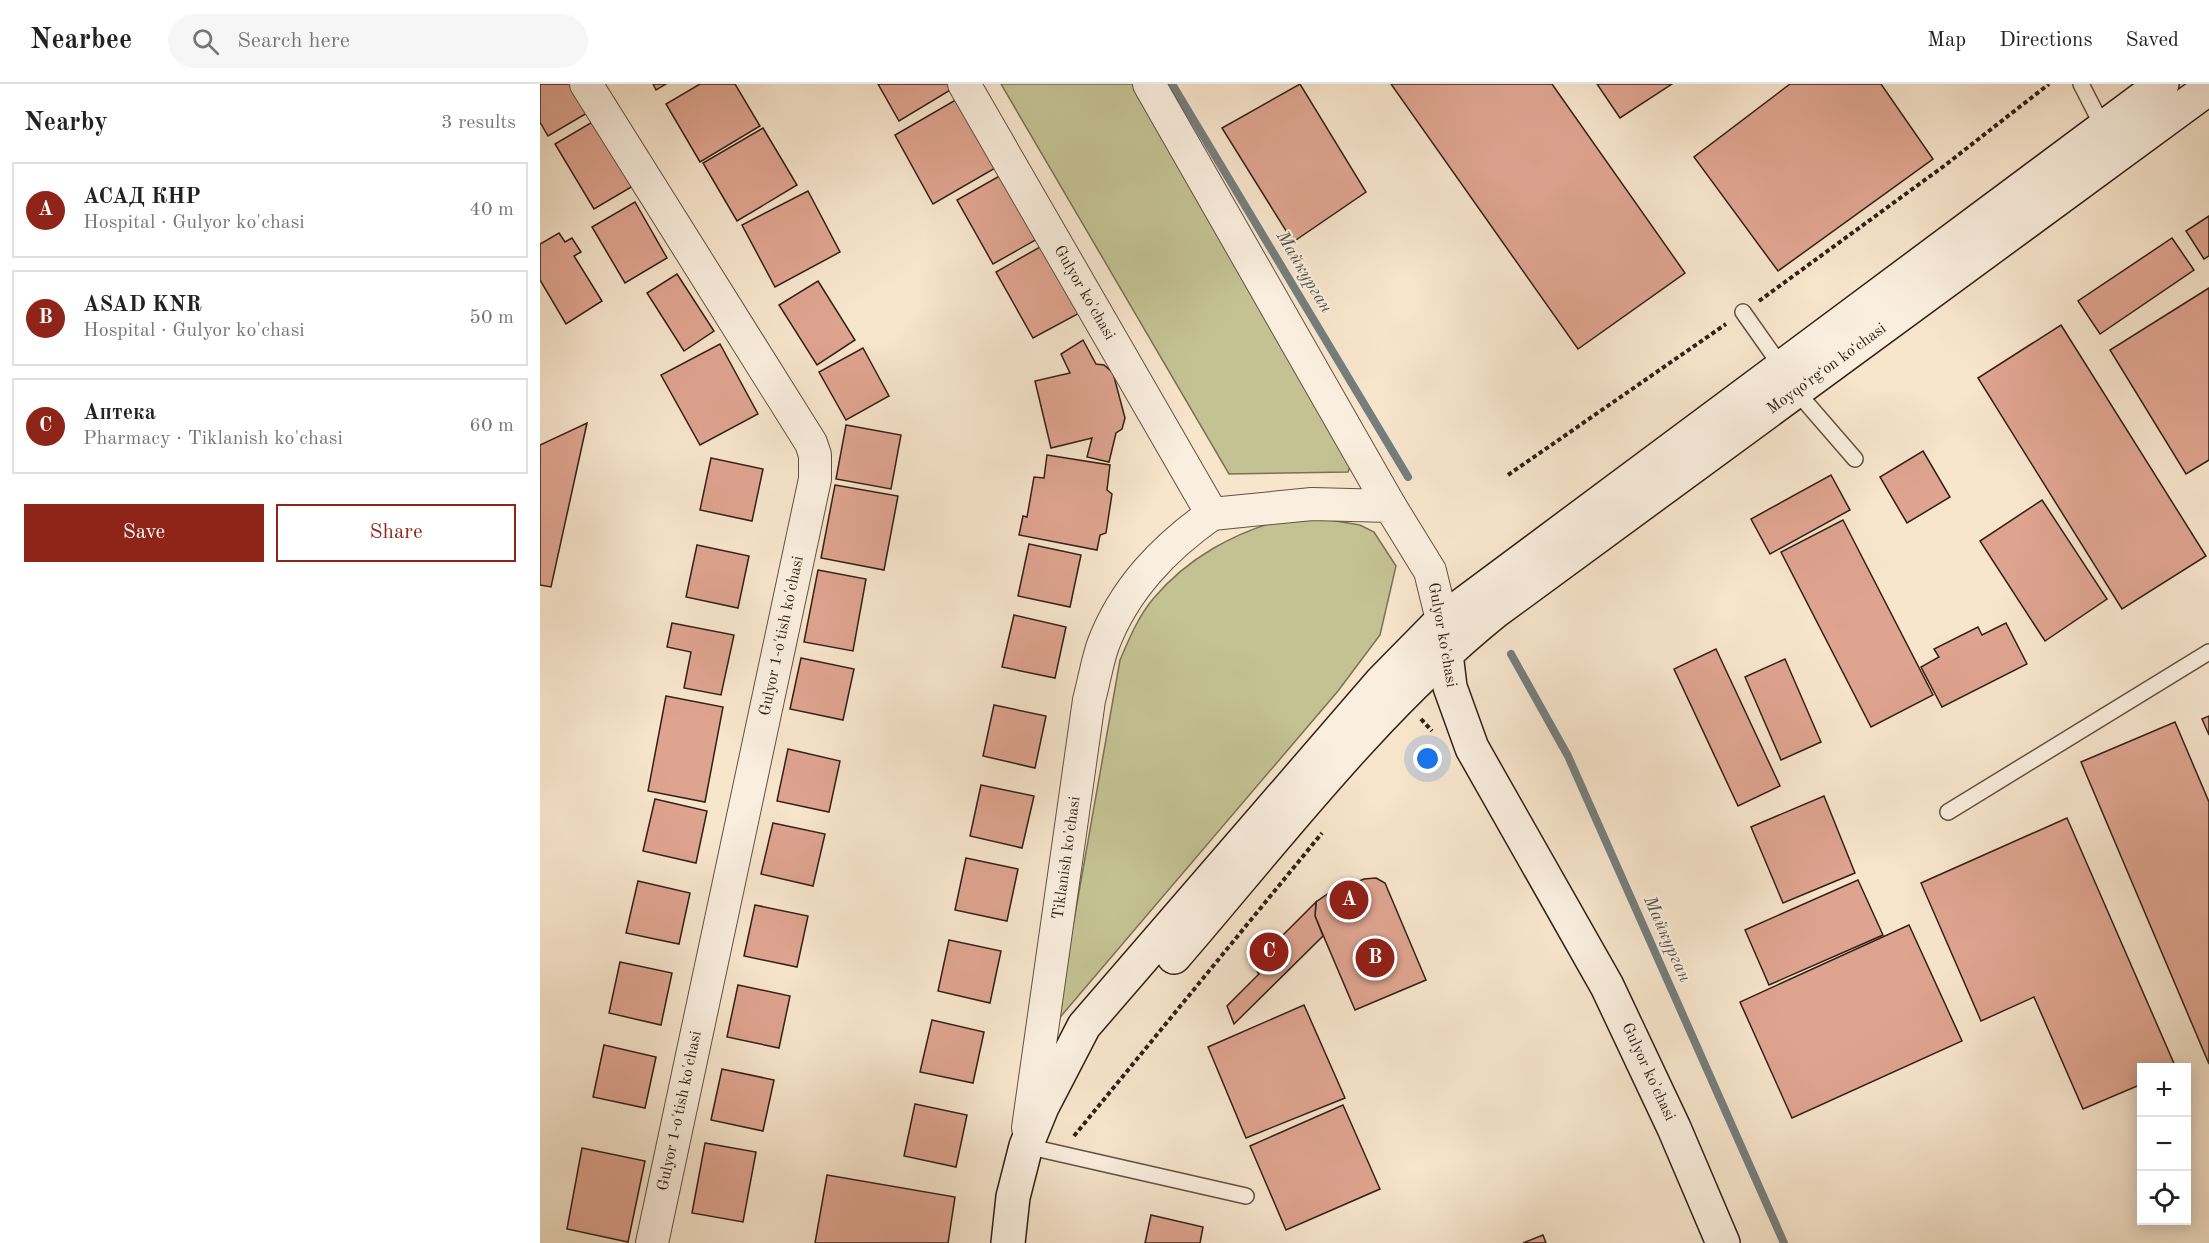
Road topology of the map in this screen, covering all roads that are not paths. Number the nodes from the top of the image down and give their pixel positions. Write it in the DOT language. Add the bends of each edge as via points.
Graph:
graph roads {
  1 [pos="586,84"];
  2 [pos="964,84"];
  3 [pos="1149,84"];
  4 [pos="2081,84"];
  5 [pos="2162,84"];
  6 [pos="2209,88"];
  7 [pos="2103,126"];
  8 [pos="1743,312"];
  9 [pos="1789,379"];
  10 [pos="1855,459"];
  11 [pos="1390,506"];
  12 [pos="1212,514"];
  13 [pos="1444,636"];
  14 [pos="2209,652"];
  15 [pos="1948,812"];
  16 [pos="1026,1146"];
  17 [pos="1246,1196"];
  18 [pos="652,1243"];
  19 [pos="1008,1243"];
  20 [pos="1723,1243"];
  1 -- 18 [label="street, Gulyor 1-o'tish ko'chasi" via="815,455 815,479"];
  2 -- 12 [label="street, Gulyor ko'chasi"];
  3 -- 11 [label="street, Gulyor ko'chasi"];
  4 -- 7 [label="lane"];
  5 -- 7 [label="street, Moyqoʻrgʻon koʻchasi"];
  6 -- 9 [label="street, Moyqoʻrgʻon koʻchasi"];
  7 -- 9 [label="street, Moyqoʻrgʻon koʻchasi"];
  8 -- 9 [label="lane"];
  9 -- 10 [label="lane"];
  9 -- 13 [label="street, Moyqoʻrgʻon koʻchasi"];
  11 -- 12 [label="street" via="1312,504"];
  11 -- 13 [label="street, Gulyor ko'chasi" via="1430,571"];
  12 -- 16 [label="street, Tiklanish ko'chasi" via="1164,551 1145,572 1103,646 1089,700"];
  13 -- 16 [label="street, Moyqoʻrgʻon koʻchasi" via="1382,681 1084,1026"];
  13 -- 20 [label="street, Gulyor ko'chasi" via="1450,687 1472,748 1607,986"];
  14 -- 15 [label="lane"];
  16 -- 17 [label="lane"];
  16 -- 19 [label="street, Tiklanish ko'chasi" via="1012,1197"];
}
